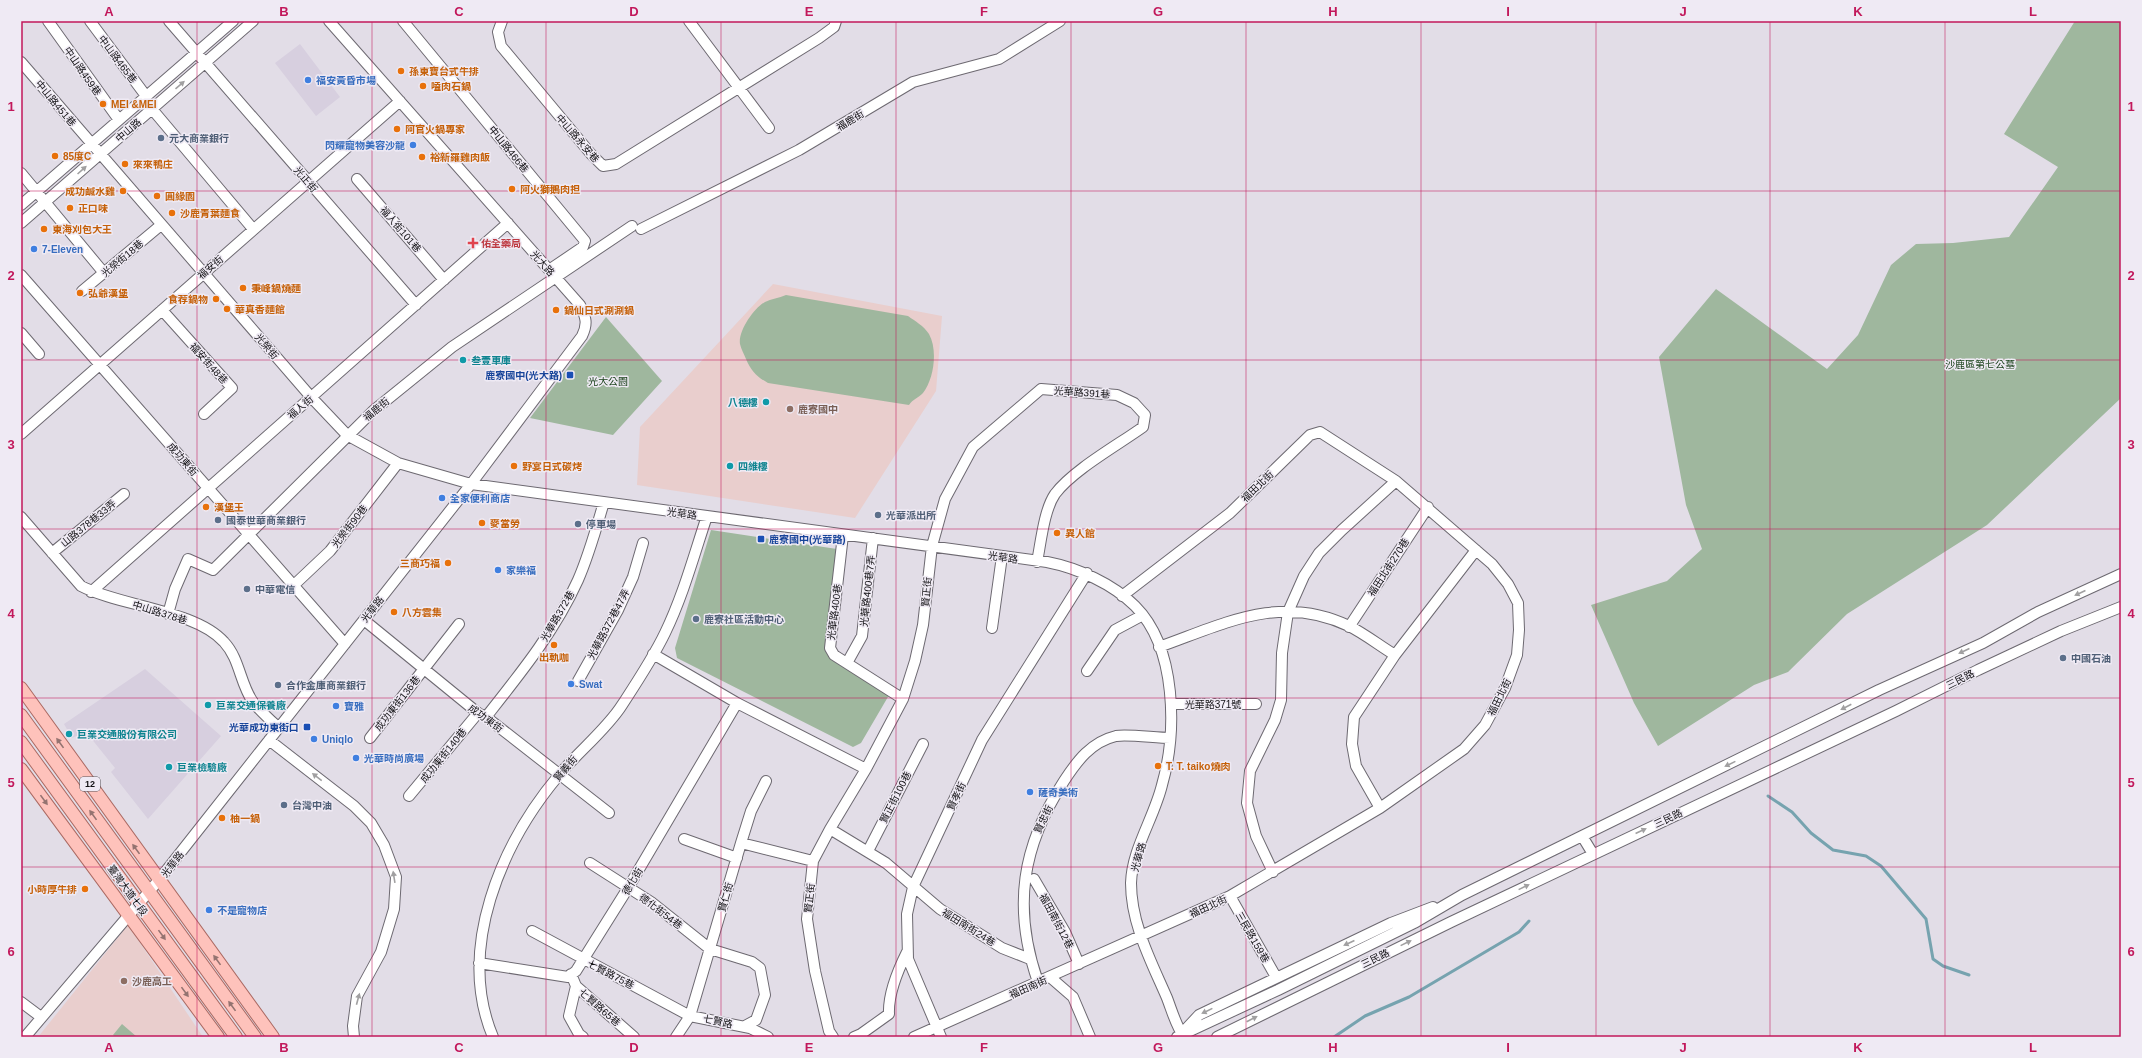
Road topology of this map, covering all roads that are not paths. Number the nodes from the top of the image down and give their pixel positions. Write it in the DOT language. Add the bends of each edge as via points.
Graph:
graph roads {
  1 [pos="48,21"];
  2 [pos="90,21"];
  3 [pos="169,21"];
  4 [pos="233,21"];
  5 [pos="253,21"];
  6 [pos="329,21"];
  7 [pos="403,21"];
  8 [pos="502,21"];
  9 [pos="689,21"];
  10 [pos="836,21"];
  11 [pos="1060,21"];
  12 [pos="196,53"];
  13 [pos="21,62"];
  14 [pos="205,63"];
  15 [pos="738,88"];
  16 [pos="146,96"];
  17 [pos="400,101"];
  18 [pos="152,109"];
  19 [pos="119,120"];
  20 [pos="769,128"];
  21 [pos="91,144"];
  22 [pos="100,155"];
  23 [pos="21,173"];
  24 [pos="357,179"];
  25 [pos="308,181"];
  26 [pos="36,191"];
  27 [pos="45,203"];
  28 [pos="21,205"];
  29 [pos="21,223"];
  30 [pos="508,223"];
  31 [pos="161,225"];
  32 [pos="254,229"];
  33 [pos="549,270"];
  34 [pos="104,273"];
  35 [pos="203,274"];
  36 [pos="21,275"];
  37 [pos="556,278"];
  38 [pos="444,280"];
  39 [pos="82,291"];
  40 [pos="416,305"];
  41 [pos="162,310"];
  42 [pos="21,334"];
  43 [pos="39,354"];
  44 [pos="100,364"];
  45 [pos="311,397"];
  46 [pos="204,414"];
  47 [pos="21,434"];
  48 [pos="347,435"];
  49 [pos="398,462"];
  50 [pos="1396,481"];
  51 [pos="471,484"];
  52 [pos="208,488"];
  53 [pos="124,494"];
  54 [pos="604,502"];
  55 [pos="1428,507"];
  56 [pos="707,516"];
  57 [pos="21,517"];
  58 [pos="250,535"];
  59 [pos="843,535"];
  60 [pos="873,538"];
  61 [pos="643,543"];
  62 [pos="932,546"];
  63 [pos="1476,550"];
  64 [pos="52,553"];
  65 [pos="1002,556"];
  66 [pos="1037,562"];
  67 [pos="2119,573"];
  68 [pos="1087,574"];
  69 [pos="294,585"];
  70 [pos="91,592"];
  71 [pos="1122,596"];
  72 [pos="2121,607"];
  73 [pos="1288,612"];
  74 [pos="168,614"];
  75 [pos="1143,615"];
  76 [pos="364,620"];
  77 [pos="459,624"];
  78 [pos="1349,626"];
  79 [pos="992,628"];
  80 [pos="345,644"];
  81 [pos="1159,647"];
  82 [pos="653,654"];
  83 [pos="1395,655"];
  84 [pos="847,663"];
  85 [pos="424,669"];
  86 [pos="1087,672"];
  87 [pos="578,680"];
  88 [pos="21,688"];
  89 [pos="903,699"];
  90 [pos="737,703"];
  91 [pos="1170,704"];
  92 [pos="1256,704"];
  93 [pos="482,715"];
  94 [pos="21,716"];
  95 [pos="279,728"];
  96 [pos="370,738"];
  97 [pos="1170,738"];
  98 [pos="269,740"];
  99 [pos="21,742"];
  100 [pos="923,744"];
  101 [pos="21,769"];
  102 [pos="866,769"];
  103 [pos="559,775"];
  104 [pos="766,781"];
  105 [pos="409,796"];
  106 [pos="1380,808"];
  107 [pos="609,813"];
  108 [pos="830,829"];
  109 [pos="1582,836"];
  110 [pos="684,839"];
  111 [pos="741,843"];
  112 [pos="868,851"];
  113 [pos="1593,854"];
  114 [pos="737,858"];
  115 [pos="813,861"];
  116 [pos="590,863"];
  117 [pos="1273,872"];
  118 [pos="1034,879"];
  119 [pos="158,881"];
  120 [pos="913,887"];
  121 [pos="628,888"];
  122 [pos="148,892"];
  123 [pos="1462,895"];
  124 [pos="1230,896"];
  125 [pos="171,897"];
  126 [pos="138,904"];
  127 [pos="128,915"];
  128 [pos="532,931"];
  129 [pos="1141,936"];
  130 [pos="710,949"];
  131 [pos="908,950"];
  132 [pos="1030,959"];
  133 [pos="585,960"];
  134 [pos="479,963"];
  135 [pos="1079,964"];
  136 [pos="572,974"];
  137 [pos="1050,977"];
  138 [pos="1276,977"];
  139 [pos="1038,982"];
  140 [pos="576,986"];
  141 [pos="21,1002"];
  142 [pos="690,1016"];
  143 [pos="41,1017"];
  144 [pos="745,1026"];
  145 [pos="937,1027"];
  146 [pos="1181,1036"];
  147 [pos="25,1037"];
  148 [pos="218,1037"];
  149 [pos="236,1037"];
  150 [pos="255,1037"];
  151 [pos="273,1037"];
  152 [pos="354,1037"];
  153 [pos="493,1037"];
  154 [pos="583,1037"];
  155 [pos="634,1037"];
  156 [pos="676,1037"];
  157 [pos="768,1037"];
  158 [pos="834,1037"];
  159 [pos="854,1037"];
  160 [pos="914,1037"];
  161 [pos="941,1037"];
  162 [pos="1090,1037"];
  163 [pos="1217,1037"];
  1 -- 19 [label="street, 中山路459巷"];
  2 -- 16 [label="street, 中山路465巷"];
  3 -- 12 [label="street, 光正街"];
  4 -- 12 [label="street, 中山路"];
  5 -- 14 [label="street, 中山路"];
  6 -- 17 [label="street, 光大路"];
  7 -- 33 [label="street, 中山路466巷" via="585,241 583,247"];
  8 -- 15 [label="street, 中山路永安巷" via="498,32 501,46 603,166 616,164"];
  9 -- 15 [label="street"];
  10 -- 15 [label="street, 中山路永安巷" via="834,27 819,38"];
  11 -- 37 [label="street, 福鹿街" via="999,59 913,82 799,150 637,228"];
  12 -- 14 [label="street, 光正街"];
  12 -- 16 [label="street, 中山路"];
  13 -- 21 [label="street, 中山路451巷"];
  18 -- 14 [label="street, 中山路, one-way"];
  14 -- 25 [label="street, 光正街"];
  15 -- 20 [label="street"];
  16 -- 19 [label="street, 中山路"];
  17 -- 25 [label="street, 福安街"];
  17 -- 30 [label="street, 光大路"];
  18 -- 22 [label="street, 中山路"];
  18 -- 32 [label="street"];
  19 -- 21 [label="street, 中山路"];
  21 -- 22 [label="street, 中山路451巷"];
  21 -- 26 [label="street, 中山路"];
  27 -- 22 [label="street, 中山路, one-way"];
  22 -- 31 [label="street, 光榮街"];
  23 -- 26 [label="street"];
  24 -- 38 [label="street, 福人街101巷"];
  25 -- 32 [label="street, 福安街"];
  25 -- 40 [label="street, 光正街"];
  26 -- 27 [label="street"];
  26 -- 28 [label="street, 中山路"];
  27 -- 29 [label="street, 中山路"];
  27 -- 34 [label="street"];
  30 -- 33 [label="street, 光大路"];
  30 -- 38 [label="street, 福人街"];
  31 -- 34 [label="street, 光榮街18巷"];
  31 -- 35 [label="street, 光榮街"];
  32 -- 35 [label="street, 福安街"];
  33 -- 37 [label="street, 光大路"];
  34 -- 39 [label="street, 光榮街18巷"];
  35 -- 41 [label="street, 福安街"];
  35 -- 45 [label="street, 光榮街"];
  36 -- 44 [label="street, 成功東街"];
  37 -- 48 [label="street, 福鹿街" via="452,347 373,410"];
  37 -- 51 [label="street, 光大路" via="580,305 586,316 587,327"];
  38 -- 40 [label="street, 福人街"];
  40 -- 45 [label="street, 福人街"];
  41 -- 44 [label="street, 福安街"];
  41 -- 46 [label="street, 福安街48巷" via="232,388"];
  42 -- 43 [label="street"];
  44 -- 47 [label="street, 福安街"];
  44 -- 52 [label="street, 成功東街"];
  45 -- 48 [label="street, 光榮街"];
  45 -- 52 [label="street, 福人街"];
  48 -- 49 [label="street, 光榮街"];
  48 -- 58 [label="street, 福鹿街"];
  49 -- 51 [label="street, 光榮街"];
  49 -- 69 [label="street, 光榮街90巷" via="330,551"];
  50 -- 55 [label="street, 福田北街"];
  50 -- 71 [label="street, 福田北街" via="1320,432 1310,435 1230,513"];
  50 -- 73 [label="street" via="1319,553 1304,576"];
  51 -- 54 [label="street, 光華路"];
  51 -- 76 [label="street, 光華路"];
  52 -- 58 [label="street, 成功東街"];
  52 -- 70 [label="street, 福人街"];
  53 -- 64 [label="street, 山路378巷33弄"];
  54 -- 56 [label="street, 光華路"];
  54 -- 93 [label="street, 光華路372巷" via="589,554 577,582 535,655"];
  55 -- 63 [label="street, 福田北街"];
  55 -- 78 [label="street, 福田北街270巷"];
  56 -- 59 [label="street, 光華路"];
  56 -- 82 [label="street, 賢義街" via="677,605"];
  57 -- 64 [label="street, 中山路378巷"];
  58 -- 69 [label="street, 成功東街"];
  58 -- 74 [label="street, 福鹿街" via="214,570 188,559"];
  59 -- 60 [label="street, 光華路"];
  59 -- 84 [label="street, 光華路400巷" via="830,648 834,656"];
  60 -- 62 [label="street, 光華路"];
  60 -- 84 [label="street, 光華路400巷7弄" via="862,636"];
  61 -- 87 [label="street, 光華路372巷47弄" via="633,577 618,610"];
  62 -- 65 [label="street, 光華路"];
  62 -- 66 [label="street, 光華路391巷" via="945,499 974,447 1041,389 1117,394 1134,403 1145,415 1143,428 1077,474 1055,494 1046,516"];
  62 -- 89 [label="street, 賢正街" via="923,625"];
  63 -- 83 [label="street"];
  63 -- 106 [label="street, 福田北街" via="1492,564 1508,584 1518,603 1517,656 1505,688 1485,725 1464,749"];
  64 -- 70 [label="street, 中山路378巷" via="81,586"];
  65 -- 66 [label="street, 光華路"];
  65 -- 79 [label="street"];
  66 -- 68 [label="street, 光華路" via="1072,568"];
  67 -- 109 [label="street, 三民路, one-way" via="2038,612 1983,643 1879,690"];
  68 -- 71 [label="street, 光華路"];
  68 -- 120 [label="street, 賢孝街" via="982,740"];
  69 -- 80 [label="street, 成功東街"];
  70 -- 74 [label="street, 中山路378巷"];
  71 -- 75 [label="street, 光華路"];
  113 -- 72 [label="street, 三民路, one-way" via="2061,631"];
  73 -- 78 [label="street" via="1302,612"];
  73 -- 81 [label="street" via="1266,612 1233,620"];
  73 -- 117 [label="street" via="1282,653 1281,700 1250,771 1247,803 1256,836"];
  74 -- 95 [label="street, 中山路378巷" via="210,629 224,641 232,653 252,701"];
  75 -- 81 [label="street, 光華路"];
  75 -- 86 [label="street" via="1116,630"];
  76 -- 80 [label="street, 光華路"];
  76 -- 85 [label="street, 成功東街"];
  77 -- 85 [label="street, 成功東街136巷"];
  78 -- 83 [label="street"];
  80 -- 95 [label="street, 光華路"];
  81 -- 91 [label="street, 光華路" via="1167,669"];
  82 -- 90 [label="street"];
  82 -- 103 [label="street, 賢義街" via="621,707"];
  83 -- 106 [label="street" via="1354,717 1352,737 1356,766"];
  84 -- 89 [label="street, 光華路400巷"];
  85 -- 93 [label="street, 成功東街"];
  85 -- 96 [label="street, 成功東街136巷"];
  119 -- 88 [label="main road, 12, one-way"];
  89 -- 102 [label="street, 賢正街"];
  90 -- 102 [label="street"];
  90 -- 121 [label="street, 德化街"];
  91 -- 92 [label="street, 光華路371號"];
  91 -- 97 [label="street, 光華路"];
  93 -- 103 [label="street, 成功東街"];
  93 -- 105 [label="street, 成功東街140巷"];
  122 -- 94 [label="main road, 臺灣大道七段 / 12, one-way"];
  95 -- 98 [label="street, 光華路"];
  97 -- 129 [label="street, 光華路" via="1168,765 1155,810 1137,853 1131,882 1133,910"];
  97 -- 132 [label="street, 賢忠街" via="1116,736 1091,747 1075,764 1058,790 1040,822 1026,867 1024,919"];
  98 -- 119 [label="street, 光華路"];
  152 -- 98 [label="street, one-way" via="357,996 381,952 394,909 396,876 384,844 371,823 354,806"];
  99 -- 126 [label="main road, 臺灣大道七段"];
  100 -- 112 [label="street, 賢正街100巷"];
  101 -- 127 [label="main road, 臺灣大道七段, one-way"];
  102 -- 108 [label="street, 賢正街"];
  103 -- 107 [label="street, 成功東街"];
  103 -- 134 [label="street, 賢義街" via="525,821 501,868 489,901"];
  104 -- 111 [label="street, 賢仁街" via="751,811"];
  106 -- 117 [label="street, 福田北街"];
  108 -- 112 [label="street"];
  108 -- 115 [label="street, 賢正街"];
  109 -- 113 [label="street"];
  109 -- 123 [label="street, 三民路"];
  110 -- 114 [label="street"];
  111 -- 114 [label="street, 賢仁街"];
  111 -- 115 [label="street"];
  112 -- 120 [label="street"];
  163 -- 113 [label="street, 三民路, one-way"];
  114 -- 130 [label="street, 賢仁街"];
  115 -- 158 [label="street, 賢正街" via="807,919 815,971 829,1030"];
  116 -- 121 [label="street, 德化街54巷"];
  117 -- 124 [label="street, 福田北街"];
  118 -- 135 [label="street, 福田南街12巷" via="1065,932"];
  119 -- 122 [label="street, 光華路"];
  119 -- 125 [label="main road, 12"];
  120 -- 131 [label="street, 賢孝街" via="907,914"];
  120 -- 132 [label="street, 福田南街24巷" via="940,909 996,944"];
  121 -- 130 [label="street, 德化街54巷"];
  121 -- 133 [label="street, 德化街"];
  122 -- 125 [label="main road, 臺灣大道七段"];
  122 -- 126 [label="street, 光華路"];
  150 -- 122 [label="main road, 臺灣大道七段 / 12, one-way"];
  123 -- 138 [label="street, 三民路, one-way" via="1392,923"];
  123 -- 146 [label="street, 三民路" via="1416,922"];
  124 -- 129 [label="street, 福田北街"];
  124 -- 138 [label="street, 三民路159巷"];
  151 -- 125 [label="main road, 12, one-way"];
  126 -- 127 [label="street, 光華路"];
  126 -- 149 [label="main road, 臺灣大道七段, one-way"];
  127 -- 143 [label="street, 光華路"];
  127 -- 148 [label="main road, 臺灣大道七段, one-way"];
  128 -- 133 [label="street, 七賢路75巷"];
  129 -- 135 [label="street, 福田南街"];
  129 -- 146 [label="street, 光華路"];
  130 -- 142 [label="street, 賢仁街"];
  130 -- 144 [label="street" via="752,962 760,968 765,995 756,1020"];
  131 -- 145 [label="street, 賢孝街" via="908,959"];
  131 -- 159 [label="street" via="896,974 888,1002 888,1014"];
  132 -- 139 [label="street, 賢忠街"];
  133 -- 136 [label="street, 德化街"];
  133 -- 142 [label="street, 七賢路75巷"];
  134 -- 136 [label="street" via="568,977"];
  134 -- 153 [label="street, 賢義街" via="484,1012"];
  135 -- 137 [label="street, 福田南街"];
  136 -- 140 [label="street, 七賢路65巷"];
  137 -- 139 [label="street, 福田南街"];
  137 -- 162 [label="street" via="1072,997"];
  138 -- 146 [label="street, 三民路, one-way" via="1199,1015"];
  139 -- 145 [label="street, 福田南街"];
  140 -- 154 [label="street" via="569,1016"];
  140 -- 155 [label="street, 七賢路65巷"];
  141 -- 143 [label="street"];
  142 -- 144 [label="street, 七賢路"];
  142 -- 156 [label="street, 七賢路"];
  143 -- 147 [label="street, 光華路"];
  144 -- 157 [label="street, 七賢路"];
  145 -- 160 [label="street, 福田南街"];
  145 -- 161 [label="street, 賢孝街"];
}
